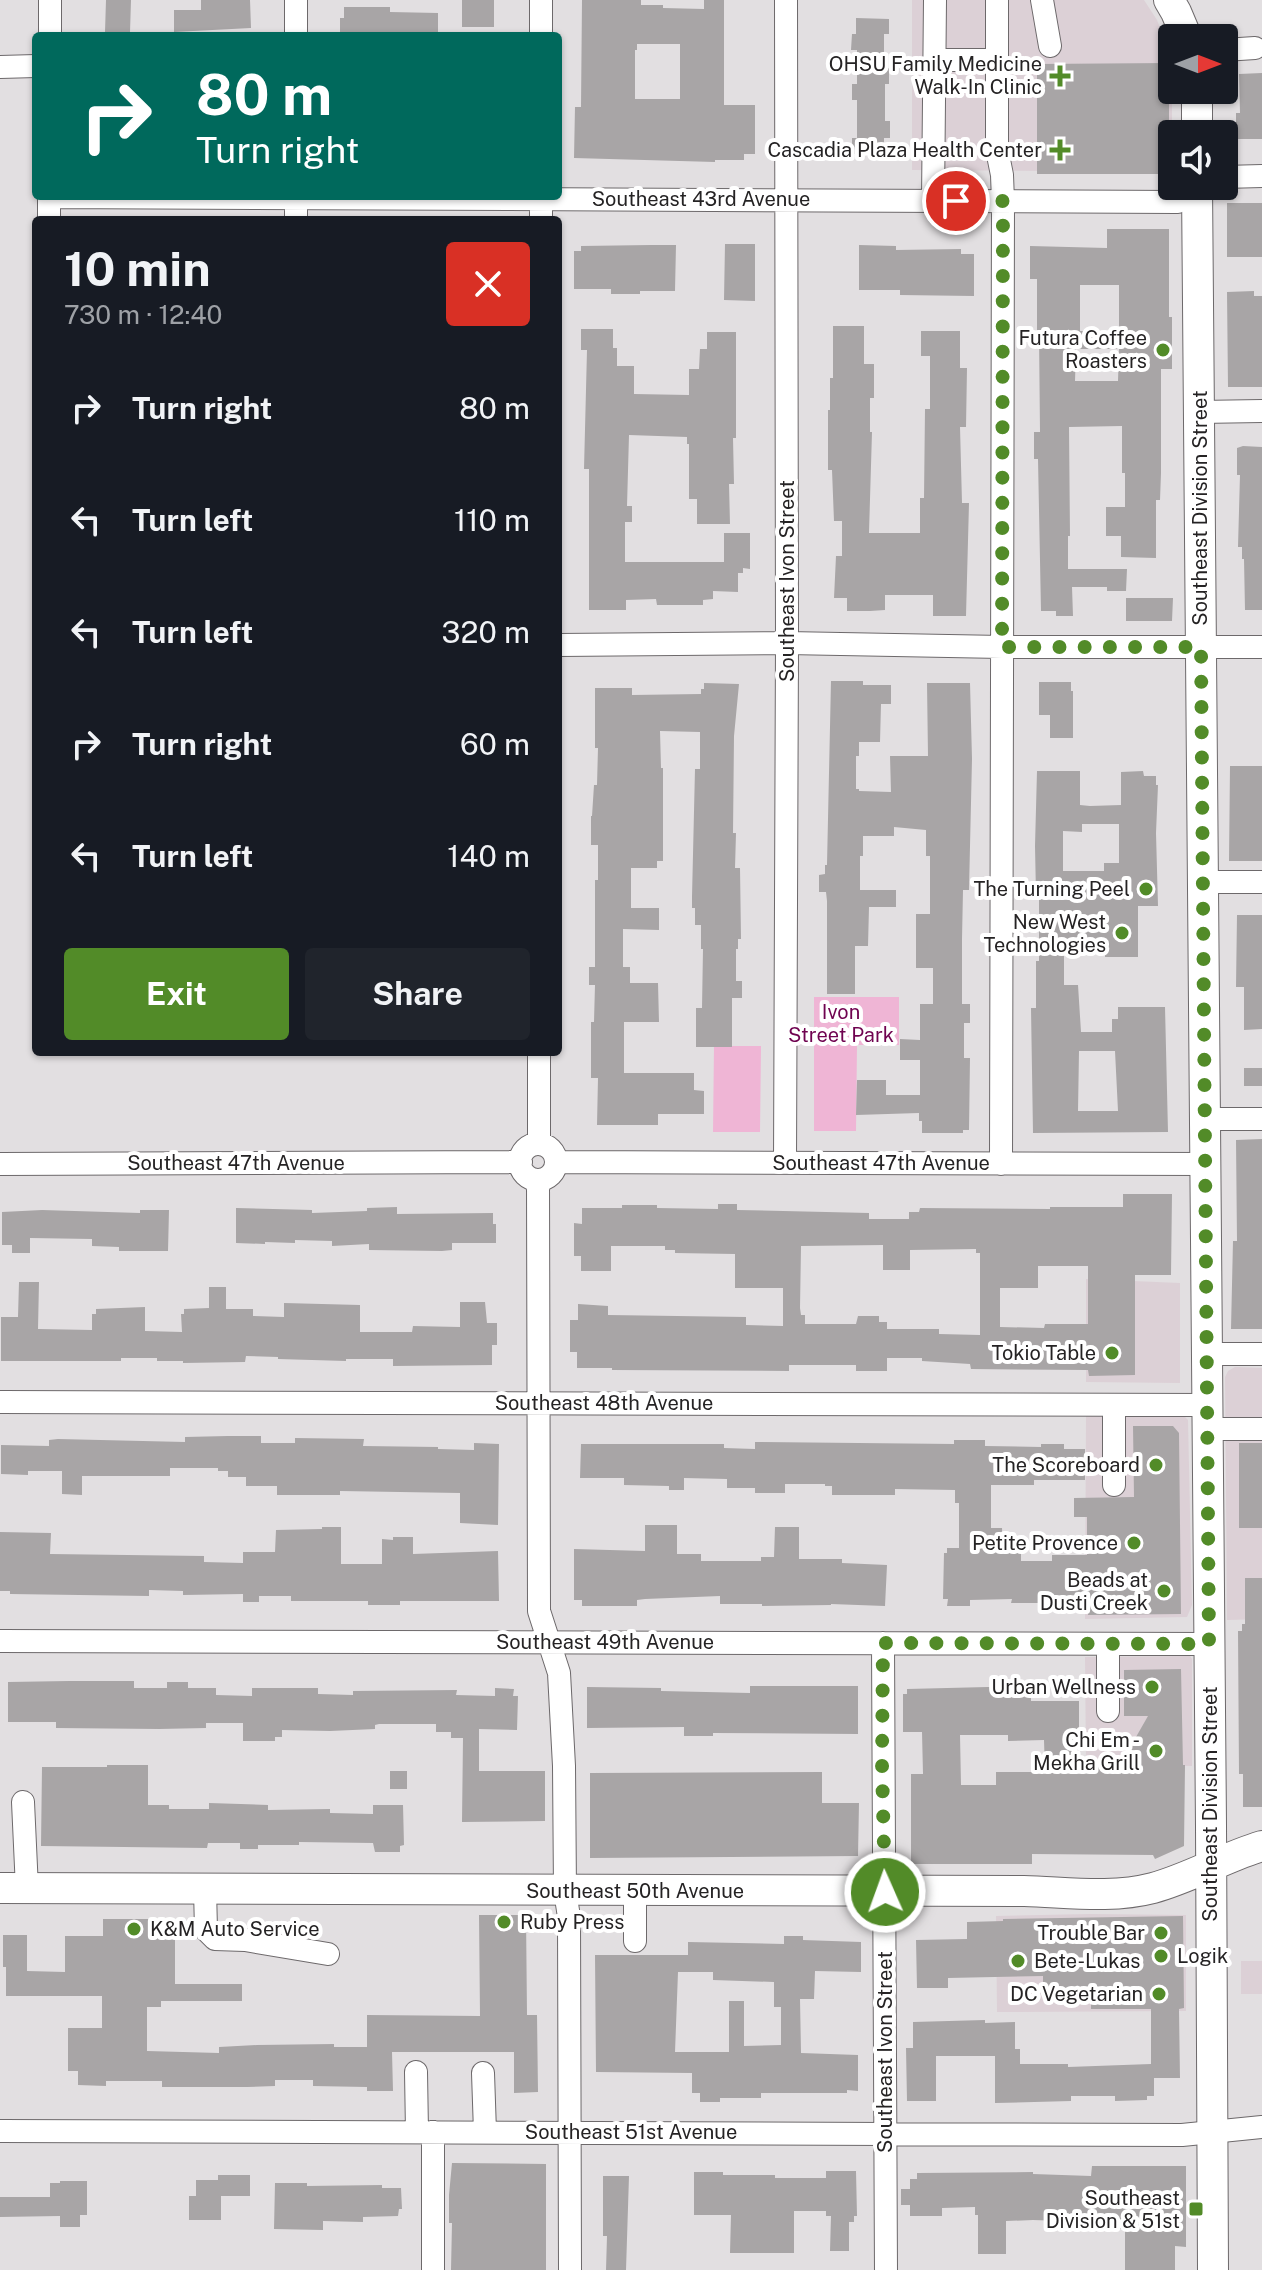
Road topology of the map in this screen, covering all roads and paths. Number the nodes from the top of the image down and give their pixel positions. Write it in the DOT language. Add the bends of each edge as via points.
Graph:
graph roads {
  1 [pos="50,0"];
  2 [pos="296,0"];
  3 [pos="541,0"];
  4 [pos="786,0"];
  5 [pos="935,0"];
  6 [pos="997,0"];
  7 [pos="1042,0"];
  8 [pos="1169,0"];
  9 [pos="1180,24"];
  10 [pos="50,32"];
  11 [pos="296,32"];
  12 [pos="541,32"];
  13 [pos="1050,46"];
  14 [pos="1255,48"];
  15 [pos="1238,49"];
  16 [pos="934,60"];
  17 [pos="997,60"];
  18 [pos="32,66"];
  19 [pos="0,67"];
  20 [pos="1262,176"];
  21 [pos="1238,180"];
  22 [pos="786,199"];
  23 [pos="159,200"];
  24 [pos="1181,200"];
  25 [pos="1206,200"];
  26 [pos="933,201"];
  27 [pos="1003,201"];
  28 [pos="296,205"];
  29 [pos="541,205"];
  30 [pos="1262,411"];
  31 [pos="1199,412"];
  32 [pos="787,643"];
  33 [pos="562,645"];
  34 [pos="1002,647"];
  35 [pos="1201,647"];
  36 [pos="1262,647"];
  37 [pos="1203,882"];
  38 [pos="1262,882"];
  39 [pos="539,1056"];
  40 [pos="1205,1119"];
  41 [pos="1262,1119"];
  42 [pos="539,1144"];
  43 [pos="521,1162"];
  44 [pos="556,1162"];
  45 [pos="785,1163"];
  46 [pos="0,1164"];
  47 [pos="1001,1164"];
  48 [pos="1206,1164"];
  49 [pos="538,1180"];
  50 [pos="1207,1354"];
  51 [pos="1262,1354"];
  52 [pos="0,1402"];
  53 [pos="539,1403"];
  54 [pos="1114,1405"];
  55 [pos="1208,1417"];
  56 [pos="1262,1429"];
  57 [pos="1114,1485"];
  58 [pos="0,1641"];
  59 [pos="549,1641"];
  60 [pos="883,1643"];
  61 [pos="1108,1644"];
  62 [pos="1209,1644"];
  63 [pos="1108,1711"];
  64 [pos="23,1802"];
  65 [pos="1262,1846"];
  66 [pos="1210,1865"];
  67 [pos="13,1888"];
  68 [pos="205,1889"];
  69 [pos="565,1891"];
  70 [pos="635,1891"];
  71 [pos="885,1892"];
  72 [pos="635,1941"];
  73 [pos="328,1954"];
  74 [pos="416,2072"];
  75 [pos="483,2073"];
  76 [pos="1262,2127"];
  77 [pos="0,2131"];
  78 [pos="425,2132"];
  79 [pos="485,2132"];
  80 [pos="569,2132"];
  81 [pos="886,2132"];
  82 [pos="1212,2132"];
  83 [pos="433,2270"];
  84 [pos="570,2270"];
  85 [pos="886,2270"];
  86 [pos="1213,2270"];
  1 -- 10 [label="street"];
  2 -- 11 [label="street"];
  3 -- 12 [label="street"];
  4 -- 22 [label="street, Southeast Ivon Street"];
  5 -- 16 [label="street"];
  6 -- 17 [label="street"];
  7 -- 13 [label="street"];
  8 -- 9 [label="main road"];
  14 -- 15 [label="street"];
  16 -- 17 [label="street"];
  16 -- 26 [label="street"];
  17 -- 27 [label="street"];
  18 -- 19 [label="street"];
  20 -- 21 [label="street, Southeast 43rd Avenue"];
  22 -- 26 [label="street, Southeast 43rd Avenue"];
  22 -- 29 [label="street, Southeast 43rd Avenue"];
  22 -- 32 [label="street, Southeast Ivon Street"];
  23 -- 28 [label="street, Southeast 43rd Avenue"];
  24 -- 27 [label="street, Southeast 43rd Avenue"];
  25 -- 31 [label="main road, Southeast Division Street"];
  26 -- 27 [label="street, Southeast 43rd Avenue"];
  27 -- 34 [label="street"];
  28 -- 29 [label="street, Southeast 43rd Avenue"];
  30 -- 31 [label="street"];
  31 -- 35 [label="main road, Southeast Division Street"];
  32 -- 33 [label="street"];
  32 -- 34 [label="street"];
  32 -- 45 [label="street, Southeast Ivon Street"];
  34 -- 35 [label="street"];
  34 -- 47 [label="street"];
  35 -- 36 [label="street"];
  35 -- 37 [label="main road, Southeast Division Street"];
  37 -- 38 [label="street"];
  37 -- 40 [label="main road, Southeast Division Street"];
  39 -- 42 [label="street"];
  40 -- 41 [label="street"];
  40 -- 48 [label="main road, Southeast Division Street"];
  42 -- 43 [label="street" via="525,1150"];
  42 -- 44 [label="street" via="551,1149"];
  43 -- 46 [label="street, Southeast 47th Avenue"];
  43 -- 49 [label="street" via="526,1174"];
  44 -- 45 [label="street, Southeast 47th Avenue"];
  44 -- 49 [label="street" via="550,1175"];
  45 -- 47 [label="street, Southeast 47th Avenue"];
  47 -- 48 [label="street, Southeast 47th Avenue"];
  48 -- 50 [label="main road, Southeast Division Street"];
  49 -- 53 [label="street"];
  50 -- 51 [label="street"];
  50 -- 55 [label="main road, Southeast Division Street"];
  52 -- 53 [label="street, Southeast 48th Avenue"];
  53 -- 54 [label="street, Southeast 48th Avenue"];
  53 -- 59 [label="street" via="539,1611"];
  54 -- 55 [label="street, Southeast 48th Avenue"];
  54 -- 57 [label="street"];
  55 -- 56 [label="street, Southeast 48th Avenue"];
  55 -- 62 [label="main road, Southeast Division Street"];
  58 -- 59 [label="street, Southeast 49th Avenue"];
  59 -- 60 [label="street, Southeast 49th Avenue"];
  59 -- 69 [label="street" via="559,1673"];
  60 -- 61 [label="street, Southeast 49th Avenue"];
  60 -- 71 [label="street, Southeast Ivon Street"];
  61 -- 62 [label="street, Southeast 49th Avenue"];
  61 -- 63 [label="street"];
  62 -- 66 [label="main road, Southeast Division Street"];
  64 -- 67 [label="street"];
  65 -- 66 [label="main road, Southeast 50th Avenue"];
  66 -- 71 [label="main road, Southeast 50th Avenue" via="1130,1892"];
  66 -- 82 [label="main road, Southeast Division Street"];
  67 -- 68 [label="main road, Southeast 50th Avenue"];
  68 -- 69 [label="main road, Southeast 50th Avenue"];
  68 -- 73 [label="street" via="206,1930 215,1939"];
  69 -- 70 [label="main road, Southeast 50th Avenue"];
  69 -- 80 [label="street"];
  70 -- 71 [label="main road, Southeast 50th Avenue"];
  70 -- 72 [label="street"];
  71 -- 81 [label="street, Southeast Ivon Street"];
  74 -- 78 [label="street"];
  75 -- 79 [label="street"];
  76 -- 82 [label="street, Southeast 51st Avenue"];
  77 -- 78 [label="street, Southeast 51st Avenue"];
  78 -- 79 [label="street, Southeast 51st Avenue"];
  78 -- 83 [label="street"];
  79 -- 80 [label="street, Southeast 51st Avenue"];
  80 -- 81 [label="street, Southeast 51st Avenue"];
  80 -- 84 [label="street"];
  81 -- 82 [label="street, Southeast 51st Avenue"];
  81 -- 85 [label="street, Southeast Ivon Street"];
  82 -- 86 [label="main road, Southeast Division Street"];
}
